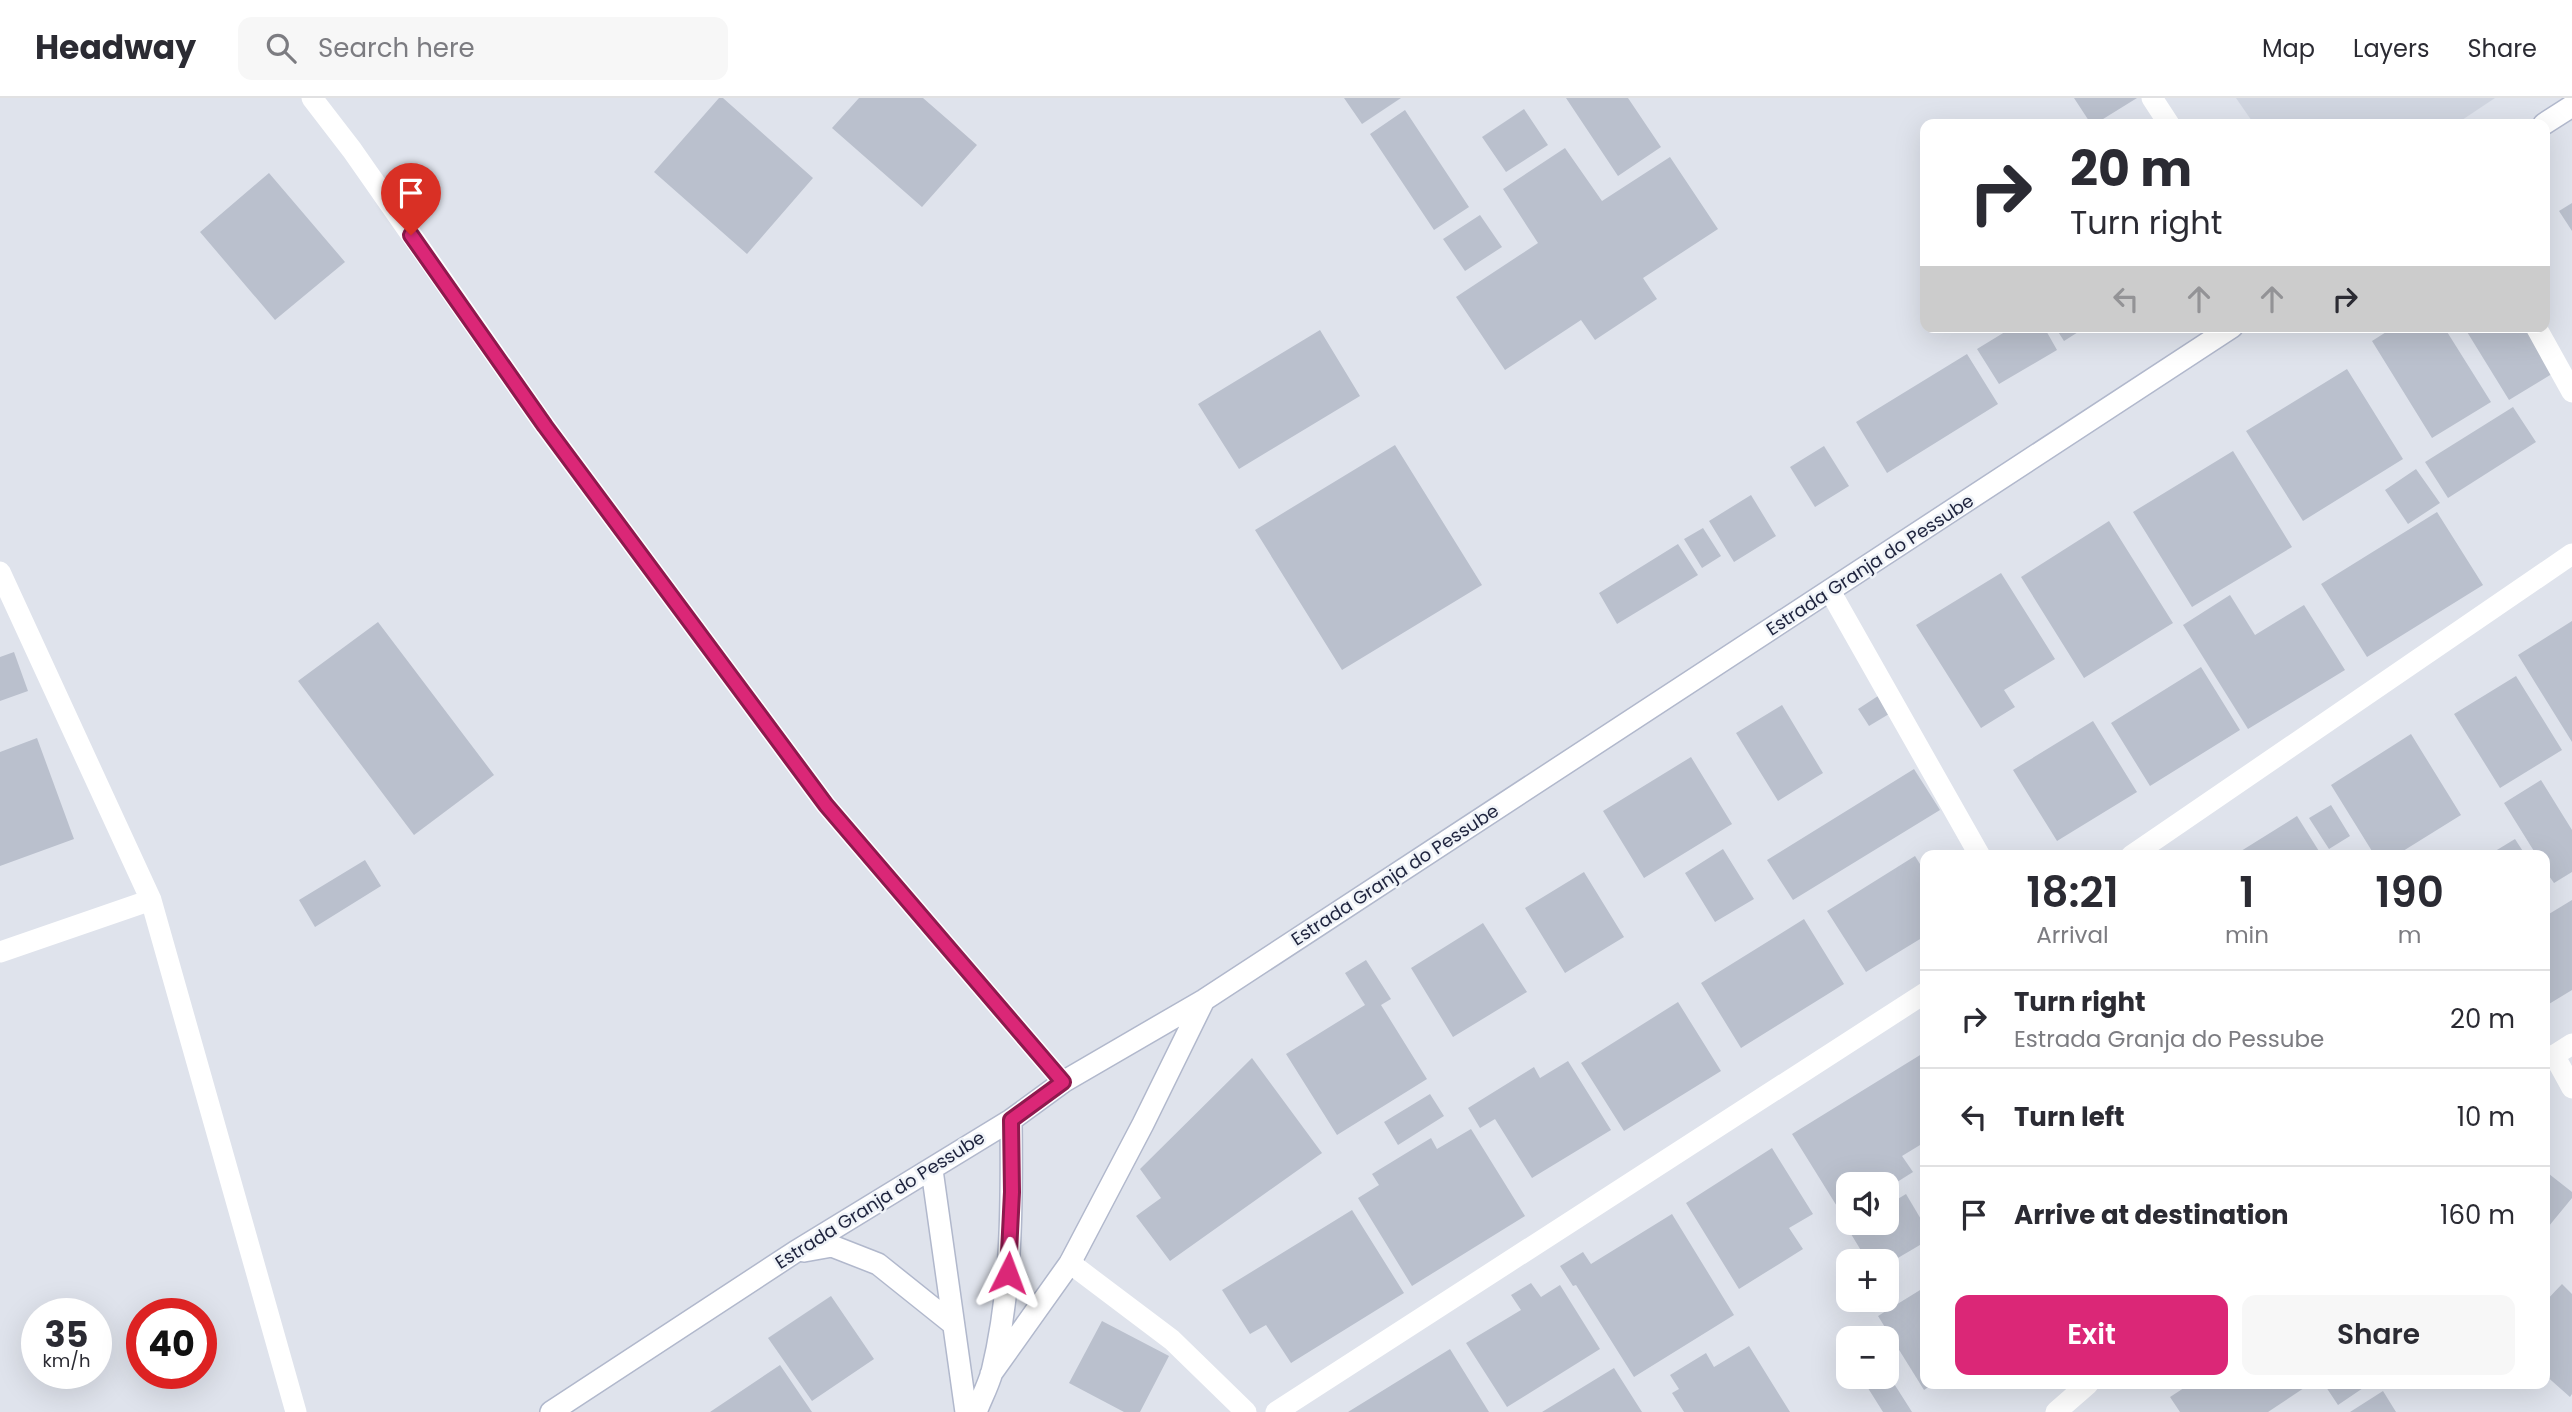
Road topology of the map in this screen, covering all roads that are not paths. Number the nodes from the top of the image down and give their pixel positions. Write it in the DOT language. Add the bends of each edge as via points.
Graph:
graph roads {
  1 [pos="312,98"];
  2 [pos="2152,98"];
  3 [pos="2572,106"];
  4 [pos="2166,119"];
  5 [pos="2550,120"];
  6 [pos="2223,333"];
  7 [pos="2539,333"];
  8 [pos="2572,392"];
  9 [pos="2572,554"];
  10 [pos="0,572"];
  11 [pos="1830,591"];
  12 [pos="1977,850"];
  13 [pos="2141,850"];
  14 [pos="151,900"];
  15 [pos="0,952"];
  16 [pos="1920,996"];
  17 [pos="1204,1000"];
  18 [pos="2557,1054"];
  19 [pos="1063,1082"];
  20 [pos="2572,1088"];
  21 [pos="1011,1120"];
  22 [pos="932,1170"];
  23 [pos="795,1252"];
  24 [pos="1070,1263"];
  25 [pos="953,1324"];
  26 [pos="991,1374"];
  27 [pos="2082,1389"];
  28 [pos="296,1412"];
  29 [pos="551,1412"];
  30 [pos="966,1412"];
  31 [pos="976,1412"];
  32 [pos="1246,1412"];
  33 [pos="1276,1412"];
  34 [pos="2056,1412"];
  1 -- 19 [label="street" via="545,426 826,805"];
  2 -- 4 [label="street"];
  3 -- 5 [label="street"];
  6 -- 11 [label="street, Estrada Granja do Pessube"];
  7 -- 8 [label="street"];
  9 -- 13 [label="street"];
  10 -- 14 [label="street"];
  11 -- 12 [label="street"];
  11 -- 17 [label="street, Estrada Granja do Pessube"];
  14 -- 15 [label="street"];
  14 -- 28 [label="street"];
  16 -- 33 [label="street"];
  17 -- 19 [label="street, Estrada Granja do Pessube"];
  17 -- 24 [label="street"];
  18 -- 20 [label="street"];
  19 -- 21 [label="street, Estrada Granja do Pessube"];
  21 -- 22 [label="street, Estrada Granja do Pessube"];
  21 -- 26 [label="street" via="1008,1273"];
  22 -- 23 [label="street, Estrada Granja do Pessube"];
  22 -- 25 [label="street"];
  23 -- 25 [label="street" via="832,1246 878,1264"];
  23 -- 29 [label="street, Estrada Granja do Pessube"];
  24 -- 26 [label="street"];
  24 -- 32 [label="street" via="1172,1340"];
  25 -- 30 [label="street"];
  26 -- 31 [label="street"];
  27 -- 34 [label="street"];
}
